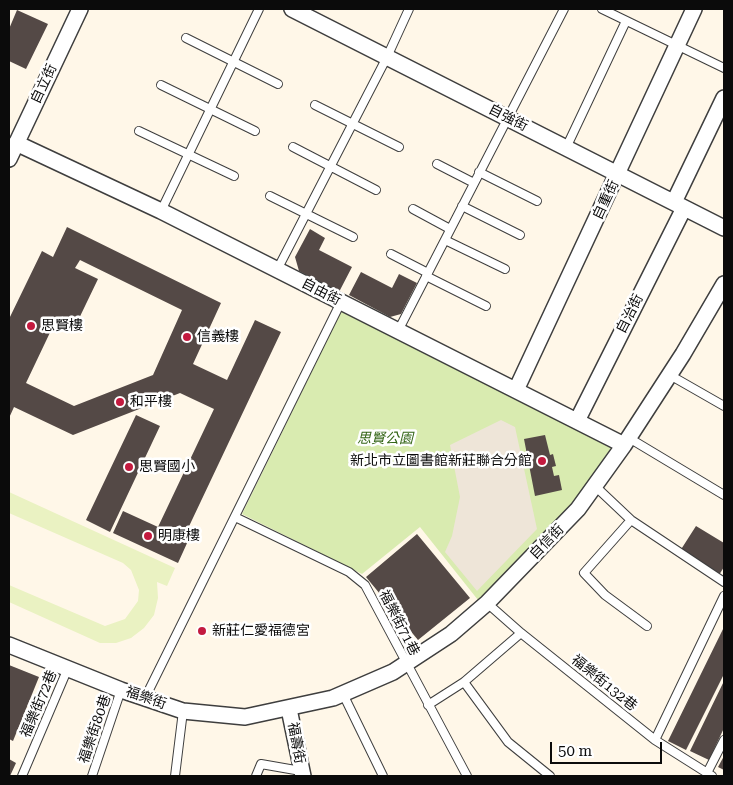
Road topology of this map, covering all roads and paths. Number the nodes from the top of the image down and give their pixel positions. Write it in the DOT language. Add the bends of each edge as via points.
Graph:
graph roads {
  1 [pos="80,9"];
  2 [pos="259,9"];
  3 [pos="292,9"];
  4 [pos="409,9"];
  5 [pos="564,9"];
  6 [pos="602,9"];
  7 [pos="694,9"];
  8 [pos="626,21"];
  9 [pos="186,38"];
  10 [pos="677,45"];
  11 [pos="387,57"];
  12 [pos="233,62"];
  13 [pos="724,68"];
  14 [pos="278,84"];
  15 [pos="161,85"];
  16 [pos="724,98"];
  17 [pos="315,105"];
  18 [pos="210,109"];
  19 [pos="508,118"];
  20 [pos="353,123"];
  21 [pos="139,131"];
  22 [pos="255,131"];
  23 [pos="12,142"];
  24 [pos="293,147"];
  25 [pos="399,147"];
  26 [pos="566,148"];
  27 [pos="189,154"];
  28 [pos="9,159"];
  29 [pos="437,164"];
  30 [pos="330,167"];
  31 [pos="480,172"];
  32 [pos="619,174"];
  33 [pos="234,176"];
  34 [pos="474,183"];
  35 [pos="376,190"];
  36 [pos="270,196"];
  37 [pos="537,201"];
  38 [pos="679,205"];
  39 [pos="462,206"];
  40 [pos="413,209"];
  41 [pos="161,211"];
  42 [pos="306,214"];
  43 [pos="724,228"];
  44 [pos="450,229"];
  45 [pos="520,234"];
  46 [pos="353,237"];
  47 [pos="445,240"];
  48 [pos="391,254"];
  49 [pos="505,269"];
  50 [pos="278,270"];
  51 [pos="427,274"];
  52 [pos="724,284"];
  53 [pos="341,302"];
  54 [pos="486,306"];
  55 [pos="398,330"];
  56 [pos="668,374"];
  57 [pos="516,390"];
  58 [pos="724,406"];
  59 [pos="577,421"];
  60 [pos="626,442"];
  61 [pos="595,486"];
  62 [pos="724,495"];
  63 [pos="235,516"];
  64 [pos="631,520"];
  65 [pos="724,582"];
  66 [pos="724,596"];
  67 [pos="487,602"];
  68 [pos="647,626"];
  69 [pos="521,633"];
  70 [pos="9,645"];
  71 [pos="405,663"];
  72 [pos="68,668"];
  73 [pos="464,682"];
  74 [pos="122,690"];
  75 [pos="343,694"];
  76 [pos="145,698"];
  77 [pos="428,705"];
  78 [pos="290,709"];
  79 [pos="183,711"];
  80 [pos="655,740"];
  81 [pos="724,740"];
  82 [pos="302,774"];
  83 [pos="709,774"];
  84 [pos="22,776"];
  85 [pos="92,776"];
  86 [pos="175,776"];
  87 [pos="256,776"];
  88 [pos="384,776"];
  89 [pos="467,776"];
  90 [pos="550,776"];
  1 -- 23 [label="street, 自立街"];
  2 -- 12 [label="lane"];
  3 -- 11 [label="street, 自強街" via="315,17"];
  4 -- 11 [label="lane"];
  5 -- 19 [label="lane"];
  6 -- 8 [label="lane"];
  7 -- 10 [label="street, 自重街"];
  8 -- 10 [label="lane"];
  8 -- 26 [label="lane"];
  9 -- 12 [label="lane"];
  10 -- 13 [label="lane"];
  10 -- 32 [label="street, 自重街"];
  11 -- 19 [label="street, 自強街"];
  11 -- 20 [label="lane"];
  12 -- 14 [label="lane"];
  12 -- 18 [label="lane"];
  15 -- 18 [label="lane"];
  16 -- 38 [label="street, 自治街"];
  17 -- 20 [label="lane"];
  18 -- 22 [label="lane"];
  18 -- 27 [label="lane"];
  19 -- 26 [label="street, 自強街"];
  19 -- 31 [label="lane"];
  20 -- 25 [label="lane"];
  20 -- 30 [label="lane"];
  21 -- 27 [label="lane"];
  23 -- 28 [label="street, 自立街"];
  23 -- 41 [label="street, 自由街"];
  24 -- 30 [label="lane"];
  26 -- 32 [label="street, 自強街"];
  27 -- 33 [label="lane"];
  27 -- 41 [label="lane"];
  29 -- 34 [label="lane"];
  30 -- 35 [label="lane"];
  30 -- 42 [label="lane"];
  31 -- 34 [label="lane"];
  31 -- 37 [label="lane"];
  32 -- 38 [label="street, 自強街"];
  32 -- 57 [label="street, 自重街"];
  34 -- 39 [label="lane"];
  36 -- 42 [label="lane"];
  38 -- 43 [label="street, 自強街"];
  38 -- 59 [label="street, 自治街"];
  39 -- 44 [label="lane"];
  39 -- 45 [label="lane"];
  40 -- 44 [label="lane"];
  41 -- 50 [label="street, 自由街"];
  42 -- 46 [label="lane"];
  42 -- 50 [label="lane"];
  44 -- 47 [label="lane"];
  47 -- 49 [label="lane"];
  47 -- 51 [label="lane"];
  48 -- 51 [label="lane"];
  50 -- 53 [label="street, 自由街"];
  51 -- 54 [label="lane"];
  51 -- 55 [label="lane"];
  52 -- 56 [label="street, 自信街"];
  53 -- 55 [label="street, 自由街"];
  53 -- 63 [label="lane"];
  55 -- 57 [label="street, 自由街"];
  56 -- 58 [label="lane"];
  56 -- 60 [label="street, 自信街"];
  57 -- 59 [label="street, 自由街"];
  59 -- 60 [label="street, 自由街"];
  60 -- 61 [label="street, 自信街"];
  60 -- 62 [label="lane"];
  61 -- 64 [label="lane"];
  61 -- 67 [label="street, 自信街" via="578,509"];
  63 -- 71 [label="lane, 福樂街71巷" via="349,572 366,585"];
  63 -- 76 [label="lane"];
  64 -- 65 [label="lane"];
  64 -- 68 [label="lane" via="584,573 605,596"];
  66 -- 80 [label="lane"];
  67 -- 69 [label="lane, 福樂街132巷"];
  67 -- 71 [label="street, 自信街" via="451,634"];
  69 -- 73 [label="lane"];
  69 -- 80 [label="lane, 福樂街132巷"];
  70 -- 72 [label="street, 福樂街"];
  71 -- 75 [label="street, 自信街" via="393,672"];
  71 -- 77 [label="lane, 福樂街71巷"];
  72 -- 74 [label="street, 福樂街"];
  72 -- 84 [label="lane, 福樂街72巷"];
  73 -- 77 [label="lane"];
  73 -- 90 [label="lane" via="508,742"];
  74 -- 76 [label="street, 福樂街"];
  74 -- 85 [label="lane, 福樂街80巷"];
  75 -- 78 [label="street, 自信街"];
  75 -- 88 [label="lane"];
  76 -- 79 [label="street, 福樂街"];
  77 -- 89 [label="lane, 福樂街71巷"];
  78 -- 79 [label="street, 福樂街" via="245,717"];
  78 -- 82 [label="street, 福壽街"];
  79 -- 86 [label="lane"];
  80 -- 83 [label="lane, 福樂街132巷"];
  81 -- 83 [label="lane"];
  82 -- 87 [label="lane" via="261,764"];
}
